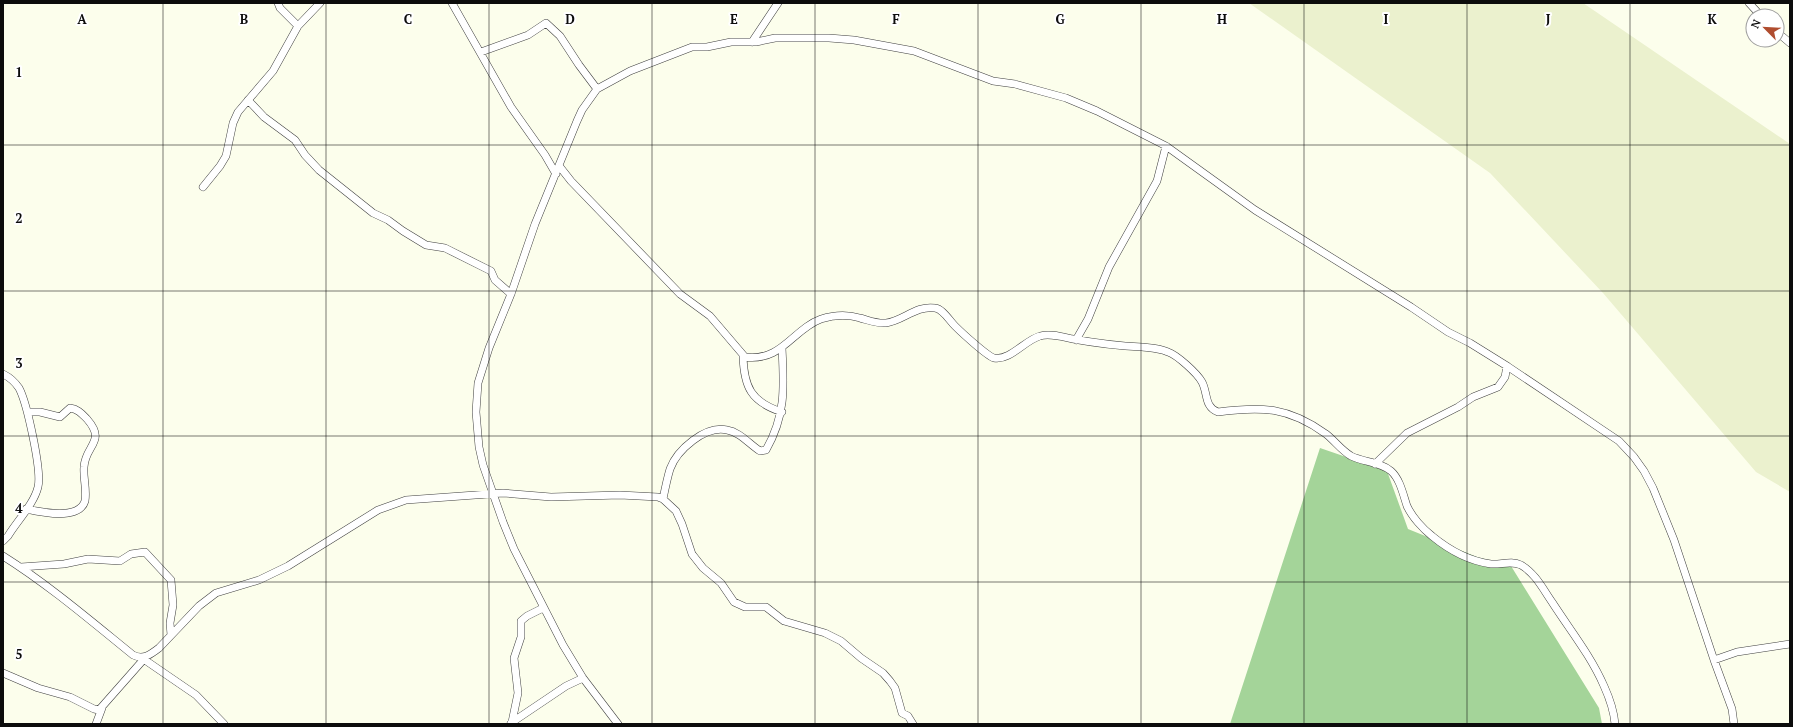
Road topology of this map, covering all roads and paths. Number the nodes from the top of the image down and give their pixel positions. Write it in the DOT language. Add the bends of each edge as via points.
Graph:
graph roads {
  1 [pos="278,3"];
  2 [pos="320,3"];
  3 [pos="452,3"];
  4 [pos="778,3"];
  5 [pos="298,26"];
  6 [pos="752,42"];
  7 [pos="481,52"];
  8 [pos="597,89"];
  9 [pos="248,100"];
  10 [pos="1166,146"];
  11 [pos="560,167"];
  12 [pos="556,174"];
  13 [pos="204,187"];
  14 [pos="511,294"];
  15 [pos="1076,340"];
  16 [pos="782,348"];
  17 [pos="743,356"];
  18 [pos="1507,366"];
  19 [pos="3,374"];
  20 [pos="28,412"];
  21 [pos="782,412"];
  22 [pos="1375,464"];
  23 [pos="493,494"];
  24 [pos="663,499"];
  25 [pos="26,509"];
  26 [pos="3,541"];
  27 [pos="3,556"];
  28 [pos="21,567"];
  29 [pos="543,608"];
  30 [pos="171,635"];
  31 [pos="1790,644"];
  32 [pos="143,658"];
  33 [pos="1714,660"];
  34 [pos="3,673"];
  35 [pos="583,678"];
  36 [pos="102,708"];
  37 [pos="908,716"];
  38 [pos="511,723"];
  39 [pos="96,724"];
  40 [pos="224,724"];
  41 [pos="618,724"];
  42 [pos="903,724"];
  43 [pos="913,724"];
  44 [pos="1615,724"];
  45 [pos="1734,724"];
  1 -- 5 [label="street"];
  2 -- 5 [label="street"];
  3 -- 7 [label="street"];
  4 -- 6 [label="street"];
  5 -- 9 [label="street" via="275,68"];
  6 -- 8 [label="street" via="689,48 630,71"];
  6 -- 10 [label="street" via="775,38 829,38 914,51 993,81 1015,84 1066,98"];
  7 -- 8 [label="street" via="528,35 546,23 560,36"];
  7 -- 12 [label="street" via="511,107"];
  8 -- 11 [label="street" via="582,110"];
  9 -- 13 [label="street" via="234,119 226,156"];
  9 -- 14 [label="street" via="264,117 295,140 319,170 371,211 426,245 445,248 491,271 494,280"];
  10 -- 15 [label="street" via="1157,182 1109,266 1088,319"];
  10 -- 18 [label="street" via="1267,218 1448,332"];
  11 -- 12 [label="street"];
  11 -- 17 [label="street" via="680,294 710,316"];
  12 -- 14 [label="street" via="535,224"];
  14 -- 23 [label="street" via="489,348 476,395 479,447"];
  15 -- 16 [label="street" via="1040,335 1009,354 995,358 957,328 941,310 934,308 913,311 887,323 849,315 831,316 811,324"];
  15 -- 22 [label="street" via="1153,347 1167,351 1202,382 1212,410 1218,412 1255,408 1294,416 1307,421 1328,436 1344,452"];
  16 -- 17 [label="street" via="759,356"];
  16 -- 21 [label="street"];
  17 -- 21 [label="street" via="748,389 766,406"];
  18 -- 22 [label="street" via="1505,377 1498,387 1472,397 1407,433"];
  18 -- 33 [label="street" via="1619,441 1644,471 1674,540"];
  19 -- 20 [label="street" via="18,387"];
  20 -- 25 [label="street" via="39,482"];
  20 -- 25 [label="street" via="60,417 70,408 74,408 89,421 96,435 85,461 85,495 81,507 74,512 59,514"];
  21 -- 24 [label="street" via="773,437 763,452 726,429 714,430 695,440 678,455 670,469"];
  22 -- 44 [label="street" via="1390,470 1403,492 1408,507 1431,536 1443,545 1473,561 1492,564 1513,562 1530,572 1587,655 1604,686"];
  23 -- 24 [label="street" via="514,493 551,498 620,495"];
  23 -- 29 [label="street" via="508,535"];
  23 -- 30 [label="street" via="406,500 389,506 361,520 288,566 259,580 216,593 199,606"];
  24 -- 37 [label="street" via="679,516 692,554 709,574 721,583 734,602 745,607 766,607 784,621 825,633 841,641 886,677 895,688 902,713"];
  25 -- 26 [label="street"];
  27 -- 28 [label="street"];
  28 -- 30 [label="street" via="58,565 88,559 120,561 131,554 145,552 171,580"];
  28 -- 32 [label="street" via="133,655"];
  29 -- 35 [label="street"];
  29 -- 38 [label="street" via="521,621 522,633 514,658 518,693"];
  30 -- 32 [label="street"];
  31 -- 33 [label="street" via="1737,652"];
  32 -- 36 [label="street"];
  32 -- 40 [label="street" via="192,692"];
  33 -- 45 [label="street" via="1732,709"];
  34 -- 36 [label="street" via="38,688 70,697 94,709"];
  35 -- 38 [label="street" via="566,686"];
  35 -- 41 [label="street"];
  36 -- 39 [label="street"];
  37 -- 42 [label="street"];
  37 -- 43 [label="street"];
}
